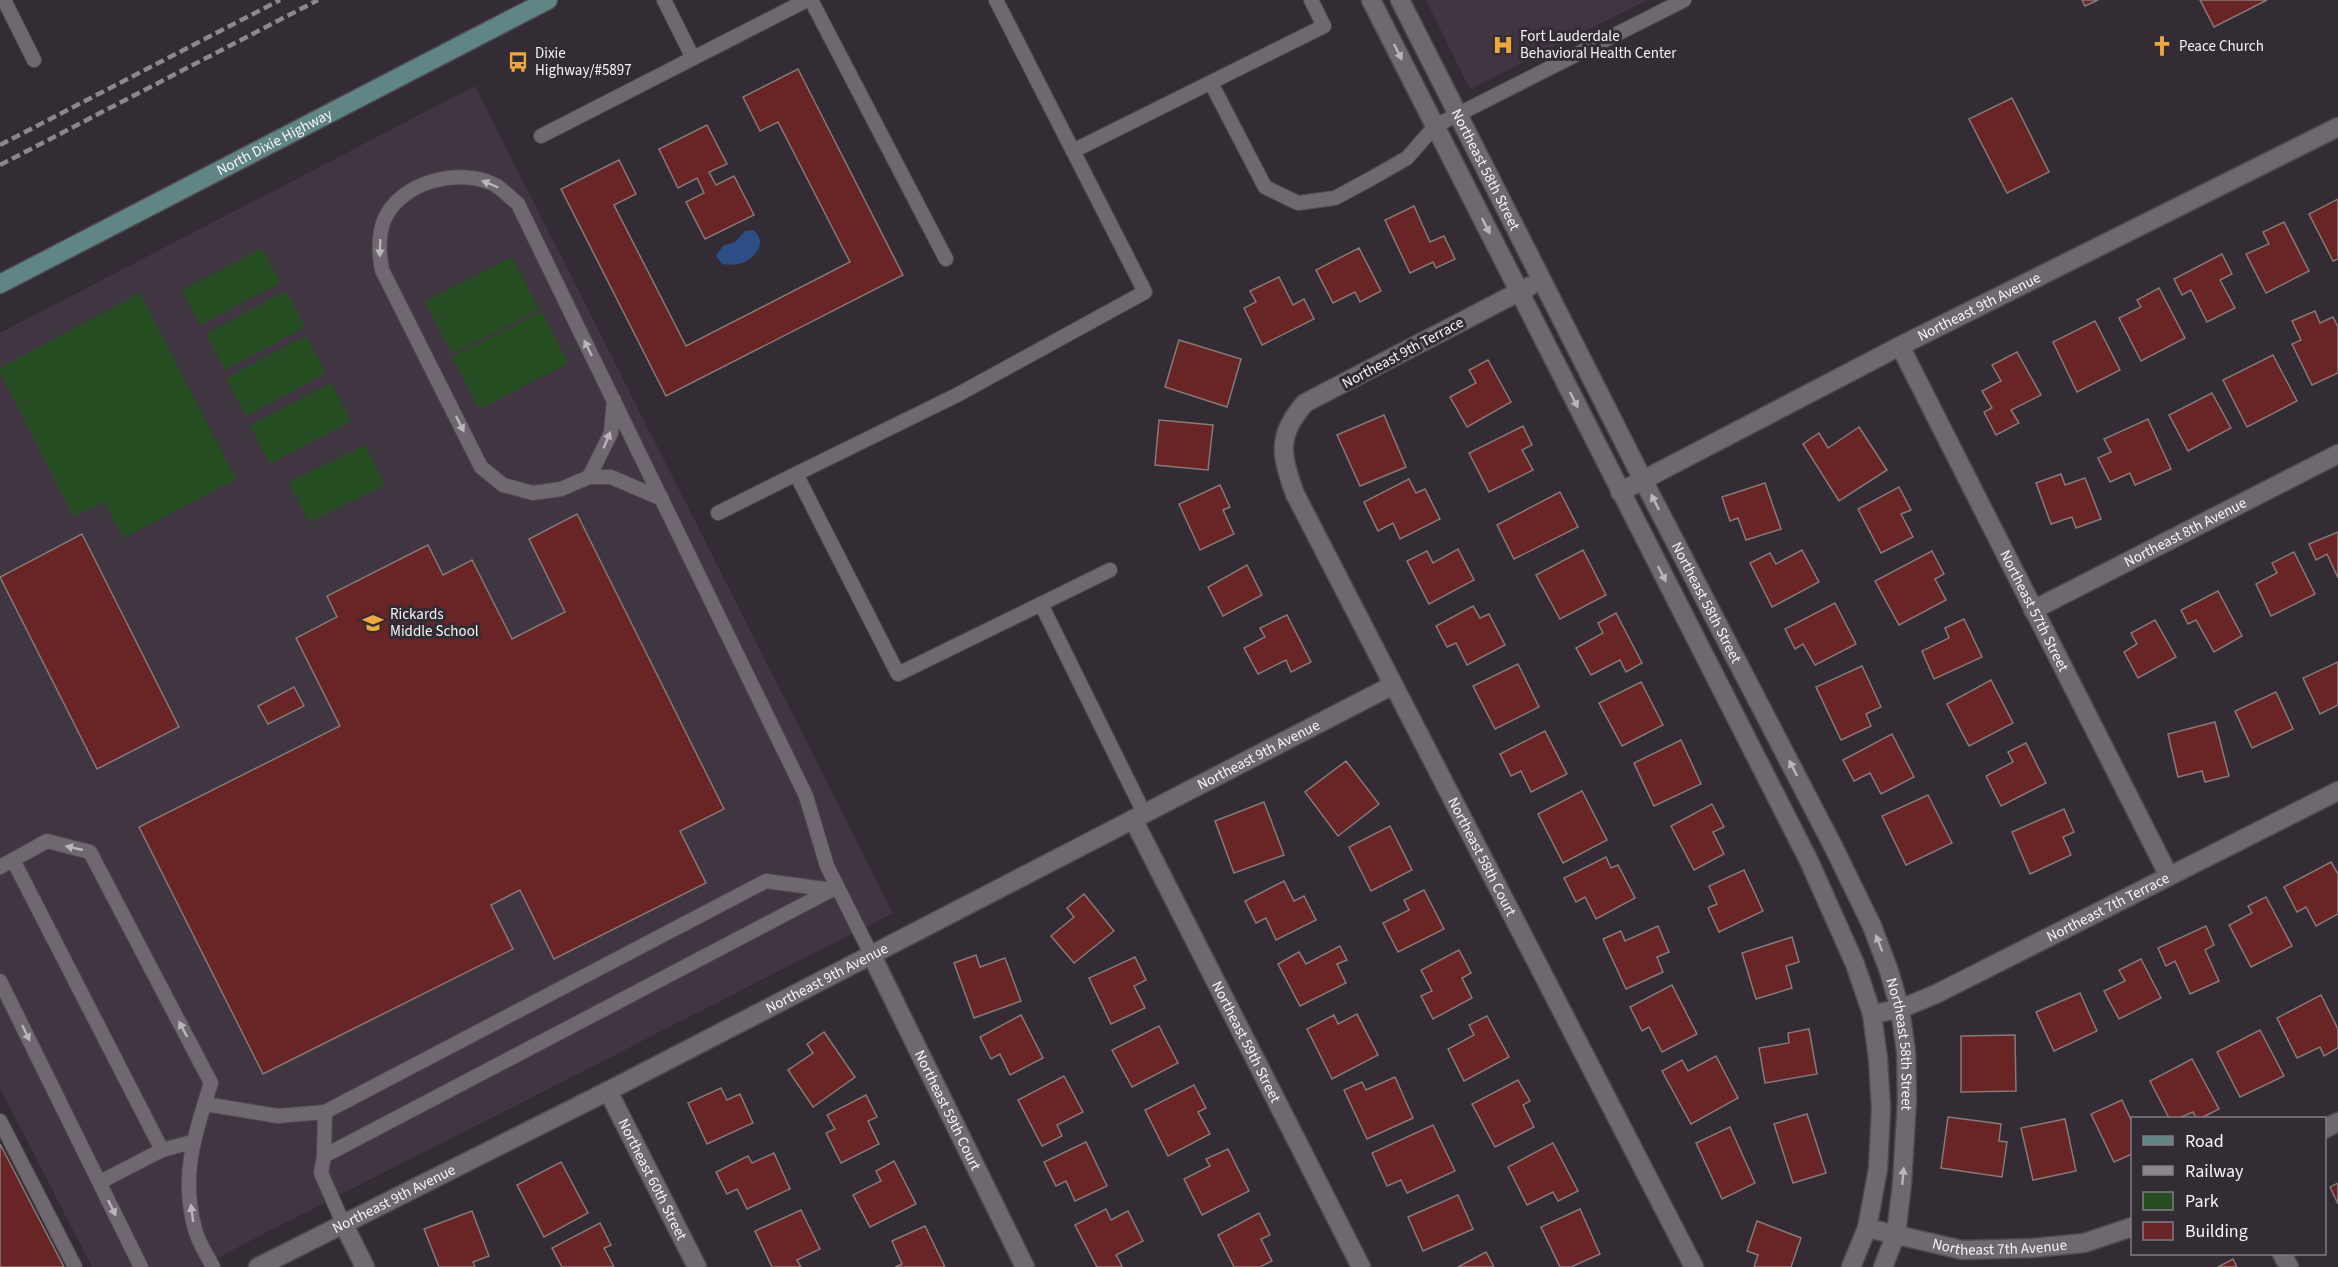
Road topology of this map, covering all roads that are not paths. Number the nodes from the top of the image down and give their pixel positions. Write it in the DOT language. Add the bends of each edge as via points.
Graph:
graph roads {
  1 [pos="4,0"];
  2 [pos="548,0"];
  3 [pos="664,0"];
  4 [pos="809,0"];
  5 [pos="996,0"];
  6 [pos="1311,0"];
  7 [pos="1371,0"];
  8 [pos="1400,0"];
  9 [pos="1684,0"];
  10 [pos="693,58"];
  11 [pos="34,60"];
  12 [pos="1211,82"];
  13 [pos="1458,113"];
  14 [pos="1435,126"];
  15 [pos="2338,127"];
  16 [pos="541,136"];
  17 [pos="1073,151"];
  18 [pos="946,259"];
  19 [pos="1542,280"];
  20 [pos="0,284"];
  21 [pos="1519,291"];
  22 [pos="1900,346"];
  23 [pos="614,400"];
  24 [pos="1284,444"];
  25 [pos="2338,454"];
  26 [pos="796,474"];
  27 [pos="589,477"];
  28 [pos="1643,480"];
  29 [pos="1620,492"];
  30 [pos="662,499"];
  31 [pos="718,513"];
  32 [pos="1110,570"];
  33 [pos="1041,604"];
  34 [pos="2033,610"];
  35 [pos="1393,685"];
  36 [pos="2338,791"];
  37 [pos="1139,816"];
  38 [pos="13,860"];
  39 [pos="0,867"];
  40 [pos="2169,876"];
  41 [pos="835,888"];
  42 [pos="871,954"];
  43 [pos="0,981"];
  44 [pos="1900,1009"];
  45 [pos="1872,1014"];
  46 [pos="608,1091"];
  47 [pos="204,1104"];
  48 [pos="325,1112"];
  49 [pos="0,1121"];
  50 [pos="192,1142"];
  51 [pos="162,1150"];
  52 [pos="324,1156"];
  53 [pos="100,1182"];
  54 [pos="343,1223"];
  55 [pos="1867,1228"];
  56 [pos="2131,1228"];
  57 [pos="1896,1234"];
  58 [pos="75,1267"];
  59 [pos="141,1267"];
  60 [pos="213,1267"];
  61 [pos="258,1267"];
  62 [pos="365,1267"];
  63 [pos="697,1267"];
  64 [pos="1025,1267"];
  65 [pos="1361,1267"];
  66 [pos="1694,1267"];
  67 [pos="1851,1267"];
  68 [pos="1883,1267"];
  1 -- 11 [label="lane"];
  2 -- 20 [label="main road, North Dixie Highway"];
  3 -- 10 [label="lane"];
  4 -- 10 [label="lane"];
  4 -- 18 [label="lane"];
  5 -- 17 [label="lane"];
  6 -- 12 [label="lane" via="1324,26"];
  7 -- 14 [label="street, Northeast 58th Street, one-way"];
  8 -- 13 [label="street, Northeast 58th Street"];
  9 -- 13 [label="lane"];
  10 -- 16 [label="lane"];
  12 -- 14 [label="lane" via="1265,188 1298,203 1335,198 1372,178 1407,158"];
  12 -- 17 [label="lane"];
  13 -- 14 [label="lane"];
  13 -- 19 [label="street, Northeast 58th Street"];
  14 -- 21 [label="street, Northeast 58th Street, one-way"];
  15 -- 22 [label="street, Northeast 9th Avenue"];
  17 -- 26 [label="lane" via="1145,292 957,395"];
  19 -- 21 [label="street, Northeast 9th Terrace"];
  19 -- 28 [label="street, Northeast 58th Street"];
  21 -- 24 [label="street, Northeast 9th Terrace" via="1305,403 1291,420"];
  21 -- 29 [label="street, Northeast 58th Street, one-way"];
  22 -- 28 [label="street, Northeast 9th Avenue"];
  22 -- 34 [label="street, Northeast 57th Street"];
  27 -- 23 [label="lane, one-way" via="610,433"];
  23 -- 27 [label="lane, one-way" via="518,204 497,186 476,179 448,178 402,196 384,220 378,249 382,270 481,466 503,485 533,493 561,489"];
  23 -- 30 [label="lane"];
  24 -- 35 [label="street, Northeast 58th Court" via="1285,465 1295,494"];
  25 -- 34 [label="street, Northeast 8th Avenue"];
  26 -- 31 [label="lane"];
  26 -- 33 [label="lane" via="898,674"];
  27 -- 30 [label="lane" via="611,477"];
  28 -- 29 [label="street, Northeast 9th Avenue"];
  44 -- 28 [label="street, Northeast 58th Street, one-way" via="1867,916"];
  29 -- 45 [label="street, Northeast 58th Street, one-way" via="1809,861 1855,964"];
  30 -- 41 [label="lane" via="806,796"];
  32 -- 33 [label="lane"];
  33 -- 37 [label="lane"];
  34 -- 40 [label="street, Northeast 57th Street"];
  35 -- 37 [label="street, Northeast 9th Avenue"];
  35 -- 66 [label="street, Northeast 58th Court"];
  36 -- 40 [label="street, Northeast 7th Terrace"];
  37 -- 42 [label="street, Northeast 9th Avenue"];
  37 -- 65 [label="street, Northeast 59th Street"];
  38 -- 39 [label="lane"];
  47 -- 38 [label="lane, one-way" via="211,1083 90,852 47,842"];
  38 -- 51 [label="lane"];
  40 -- 44 [label="street, Northeast 7th Terrace"];
  41 -- 42 [label="lane"];
  41 -- 48 [label="lane" via="766,881"];
  41 -- 52 [label="lane"];
  42 -- 46 [label="street, Northeast 9th Avenue"];
  42 -- 64 [label="street, Northeast 59th Court"];
  43 -- 53 [label="lane, one-way"];
  44 -- 45 [label="street, Northeast 7th Terrace"];
  57 -- 44 [label="street, Northeast 58th Street, one-way" via="1907,1099"];
  45 -- 55 [label="street, Northeast 58th Street" via="1881,1109 1878,1169"];
  46 -- 54 [label="street, Northeast 9th Avenue"];
  46 -- 63 [label="street, Northeast 60th Street"];
  47 -- 48 [label="lane" via="278,1116"];
  47 -- 50 [label="lane"];
  48 -- 52 [label="lane"];
  49 -- 58 [label="lane"];
  50 -- 51 [label="lane"];
  60 -- 50 [label="lane, one-way" via="195,1230 188,1179"];
  51 -- 53 [label="lane"];
  52 -- 54 [label="lane" via="321,1173"];
  53 -- 59 [label="lane, one-way"];
  54 -- 61 [label="street, Northeast 9th Avenue"];
  54 -- 62 [label="street"];
  55 -- 57 [label="street, Northeast 7th Avenue"];
  55 -- 67 [label="street"];
  56 -- 57 [label="street, Northeast 7th Avenue" via="2084,1243 1962,1250"];
  57 -- 68 [label="street"];
}
